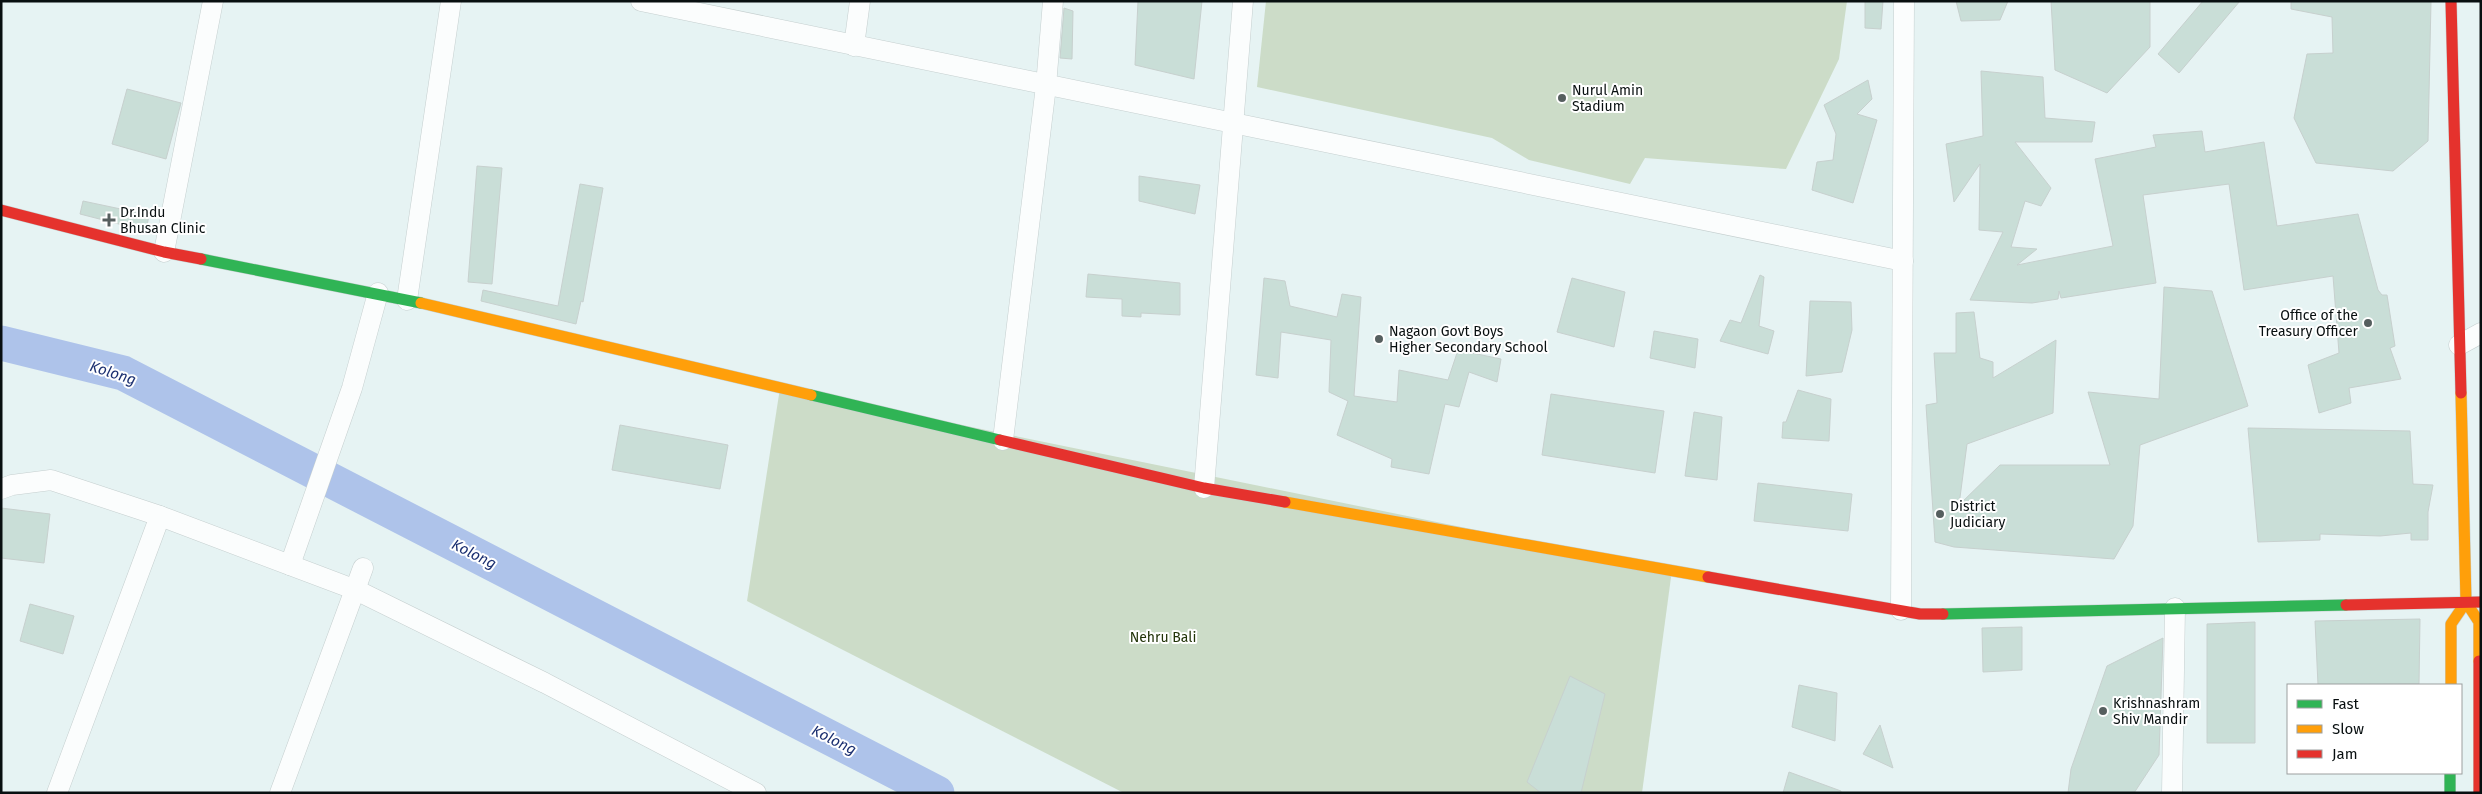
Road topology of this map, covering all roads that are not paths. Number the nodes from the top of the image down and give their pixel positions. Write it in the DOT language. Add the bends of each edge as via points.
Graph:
graph roads {
  1 [pos="213,1"];
  2 [pos="451,1"];
  3 [pos="641,1"];
  4 [pos="860,1"];
  5 [pos="1053,1"];
  6 [pos="1244,1"];
  7 [pos="1904,1"];
  8 [pos="2451,1"];
  9 [pos="667,4"];
  10 [pos="854,46"];
  11 [pos="1046,86"];
  12 [pos="1234,122"];
  13 [pos="1,210"];
  14 [pos="164,252"];
  15 [pos="1903,261"];
  16 [pos="378,293"];
  17 [pos="407,300"];
  18 [pos="2481,333"];
  19 [pos="2459,345"];
  20 [pos="1002,440"];
  21 [pos="1204,488"];
  22 [pos="1,489"];
  23 [pos="160,516"];
  24 [pos="290,565"];
  25 [pos="363,568"];
  26 [pos="356,590"];
  27 [pos="2466,602"];
  28 [pos="2481,602"];
  29 [pos="2175,608"];
  30 [pos="1901,610"];
  31 [pos="2451,684"];
  32 [pos="2450,774"];
  33 [pos="57,793"];
  34 [pos="280,793"];
  35 [pos="756,793"];
  36 [pos="2172,793"];
  37 [pos="2450,793"];
  38 [pos="2479,793"];
  1 -- 14 [label="street"];
  2 -- 17 [label="street"];
  3 -- 9 [label="street"];
  4 -- 10 [label="street"];
  5 -- 11 [label="street"];
  6 -- 12 [label="street"];
  7 -- 15 [label="street"];
  8 -- 19 [label="street"];
  9 -- 10 [label="street"];
  10 -- 11 [label="street"];
  11 -- 12 [label="street"];
  11 -- 20 [label="street"];
  12 -- 15 [label="street"];
  12 -- 21 [label="street"];
  13 -- 14 [label="street"];
  14 -- 16 [label="street"];
  15 -- 30 [label="street"];
  16 -- 17 [label="street"];
  16 -- 24 [label="street" via="345,407"];
  17 -- 20 [label="street"];
  18 -- 19 [label="street"];
  19 -- 27 [label="street"];
  20 -- 21 [label="street"];
  21 -- 30 [label="street"];
  22 -- 23 [label="street" via="51,480"];
  23 -- 24 [label="street"];
  23 -- 33 [label="street"];
  24 -- 26 [label="street"];
  25 -- 26 [label="street"];
  26 -- 34 [label="street"];
  26 -- 35 [label="street"];
  27 -- 28 [label="street"];
  27 -- 29 [label="street"];
  27 -- 31 [label="street" via="2451,624"];
  27 -- 38 [label="street" via="2479,622"];
  29 -- 30 [label="street" via="1920,614"];
  29 -- 36 [label="street"];
  32 -- 37 [label="street"];
}
